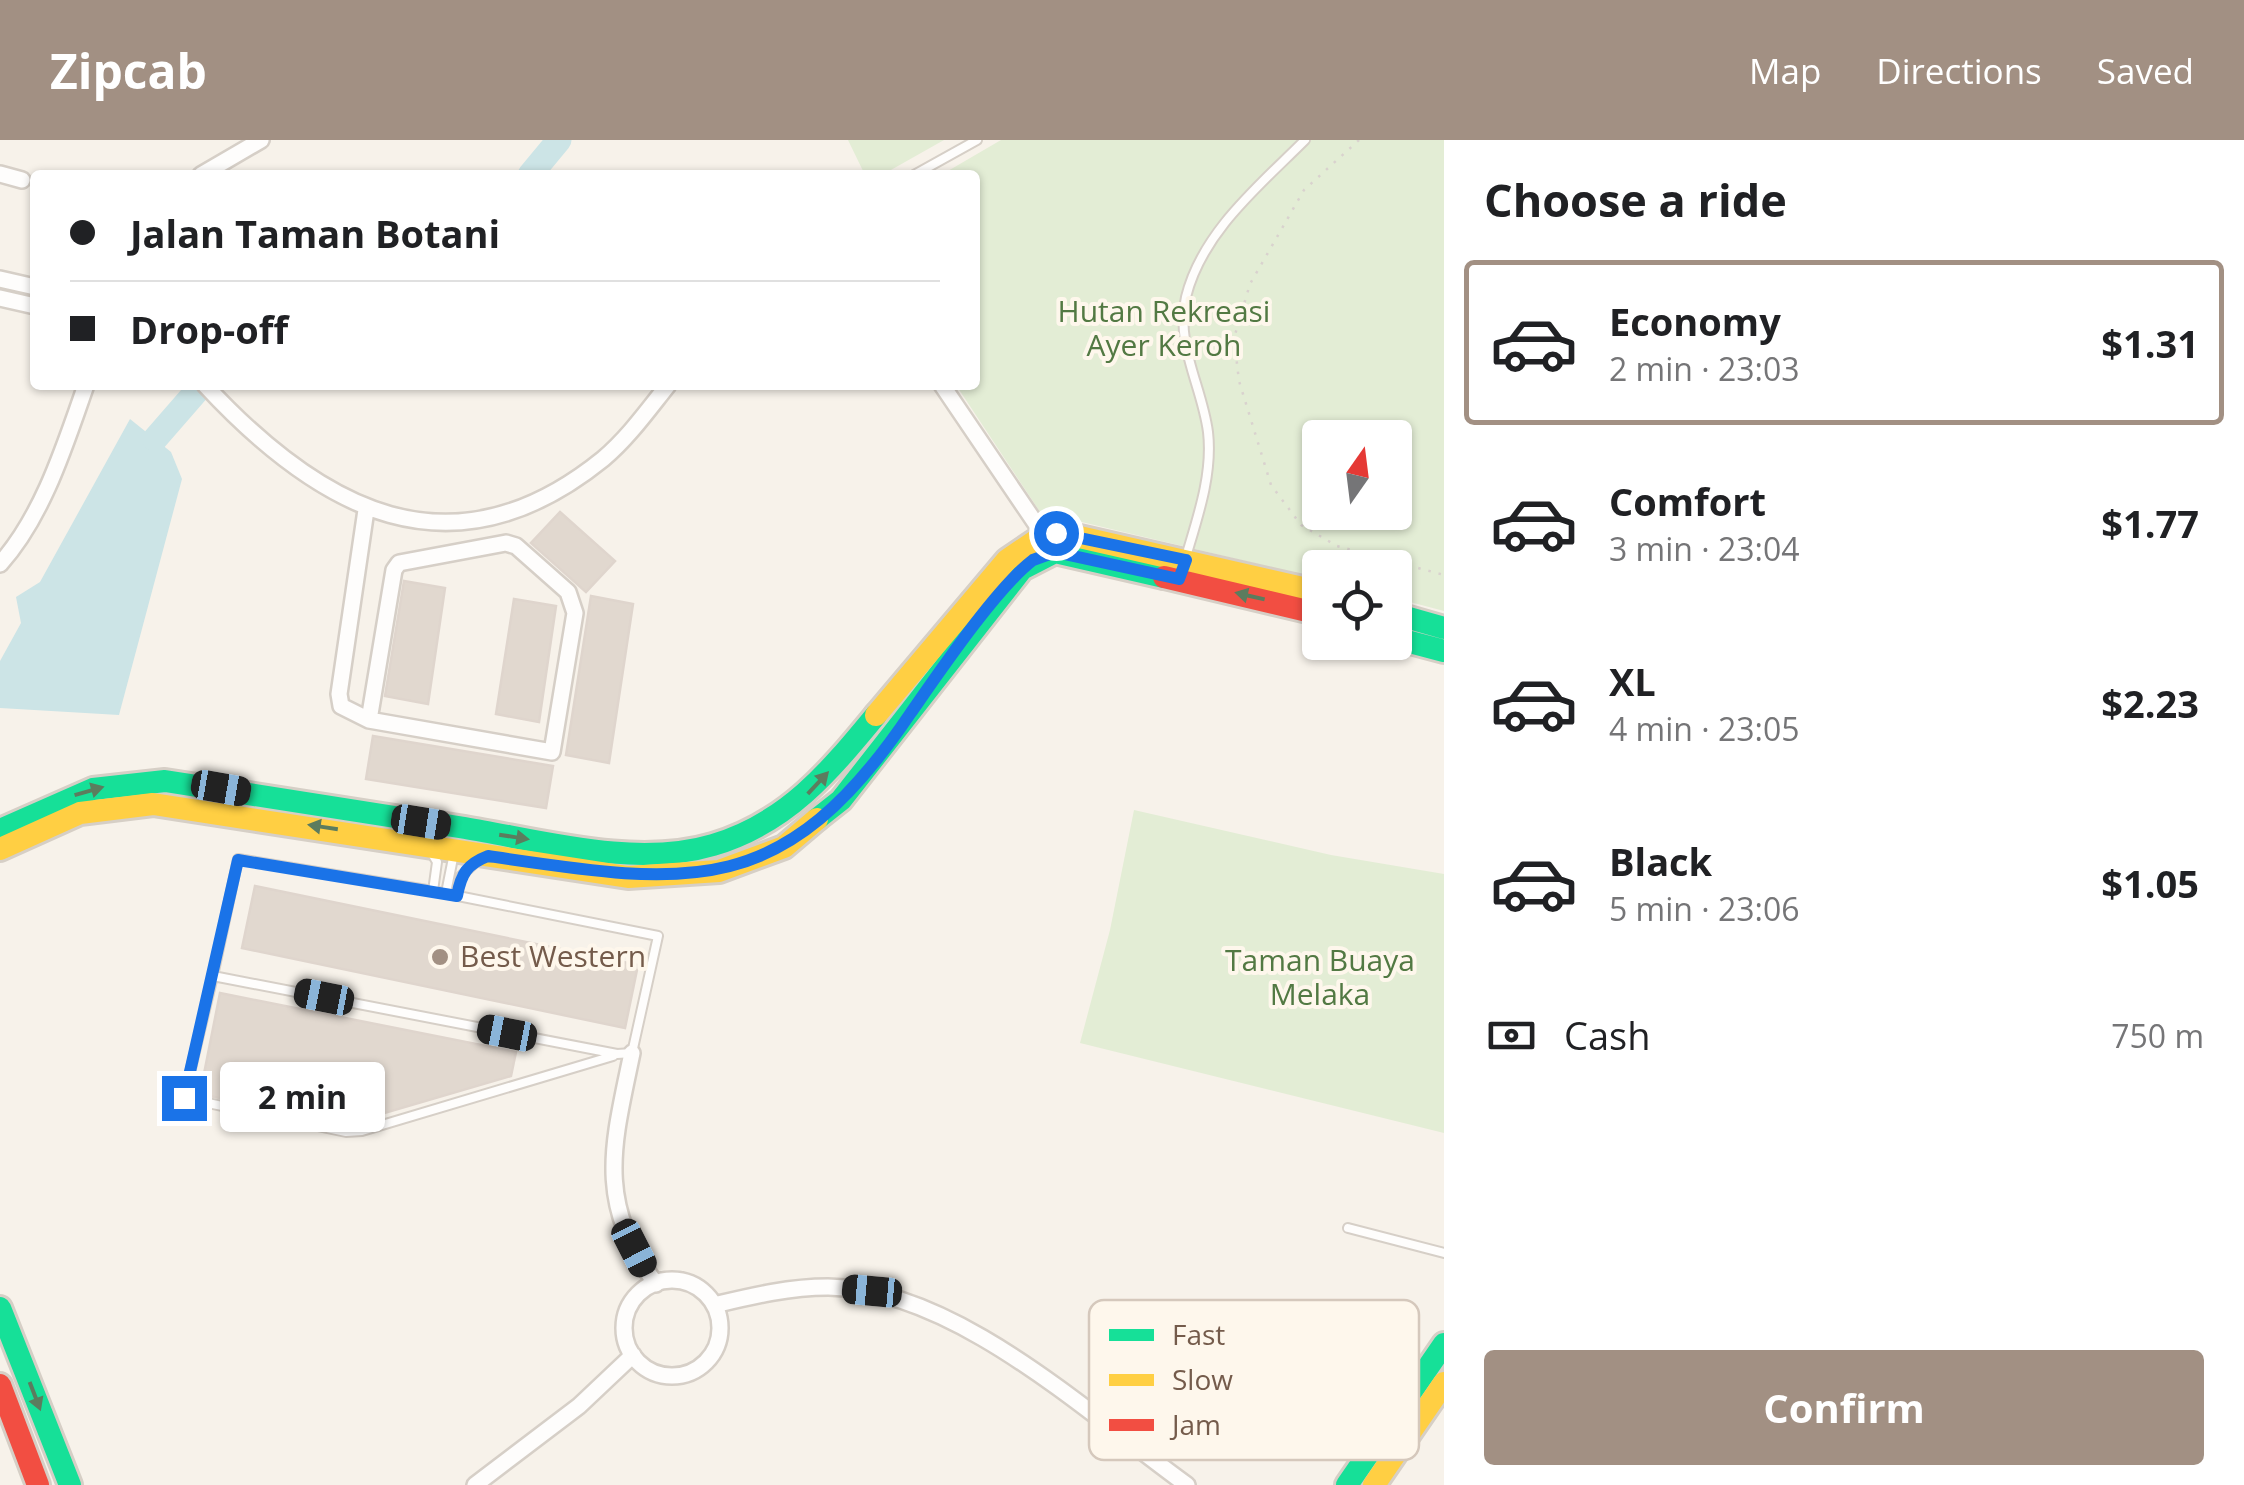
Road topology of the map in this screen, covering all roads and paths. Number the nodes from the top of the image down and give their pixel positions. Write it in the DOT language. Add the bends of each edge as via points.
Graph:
graph roads {
  1 [pos="261,140"];
  2 [pos="950,140"];
  3 [pos="977,140"];
  4 [pos="1305,140"];
  5 [pos="1359,140"];
  6 [pos="955,153"];
  7 [pos="210,170"];
  8 [pos="923,170"];
  9 [pos="0,174"];
  10 [pos="22,180"];
  11 [pos="0,279"];
  12 [pos="30,285"];
  13 [pos="0,298"];
  14 [pos="30,305"];
  15 [pos="84,390"];
  16 [pos="210,390"];
  17 [pos="664,390"];
  18 [pos="945,390"];
  19 [pos="366,510"];
  20 [pos="1050,543"];
  21 [pos="0,564"];
  22 [pos="1182,569"];
  23 [pos="1444,576"];
  24 [pos="1302,589"];
  25 [pos="1302,608"];
  26 [pos="1412,619"];
  27 [pos="1444,628"];
  28 [pos="1412,643"];
  29 [pos="1444,651"];
  30 [pos="369,720"];
  31 [pos="0,830"];
  32 [pos="420,832"];
  33 [pos="0,849"];
  34 [pos="454,849"];
  35 [pos="488,856"];
  36 [pos="433,890"];
  37 [pos="446,894"];
  38 [pos="457,896"];
  39 [pos="214,976"];
  40 [pos="625,1054"];
  41 [pos="1348,1228"];
  42 [pos="1444,1253"];
  43 [pos="656,1284"];
  44 [pos="714,1304"];
  45 [pos="0,1308"];
  46 [pos="1444,1344"];
  47 [pos="633,1356"];
  48 [pos="1419,1380"];
  49 [pos="1444,1383"];
  50 [pos="0,1384"];
  51 [pos="1089,1415"];
  52 [pos="1419,1419"];
  53 [pos="1152,1460"];
  54 [pos="1364,1460"];
  55 [pos="1391,1460"];
  56 [pos="38,1485"];
  57 [pos="70,1485"];
  58 [pos="475,1485"];
  59 [pos="1186,1485"];
  60 [pos="1347,1485"];
  61 [pos="1374,1485"];
  1 -- 7 [label="street"];
  2 -- 6 [label="lane"];
  3 -- 6 [label="lane"];
  4 -- 22 [label="lane" via="1228,216 1186,295 1185,348 1208,431 1208,462"];
  5 -- 23 [label="path" via="1304,190 1283,220 1250,284 1234,338 1236,368 1271,485 1301,525 1337,546"];
  6 -- 8 [label="lane"];
  9 -- 10 [label="street"];
  11 -- 12 [label="street"];
  13 -- 14 [label="street"];
  15 -- 21 [label="street" via="55,467"];
  16 -- 19 [label="street" via="309,480"];
  17 -- 19 [label="street" via="606,456 538,499 456,521 405,520"];
  18 -- 20 [label="street"];
  19 -- 30 [label="street" via="339,694 341,706"];
  20 -- 22 [label="main road" via="1075,536"];
  32 -- 20 [label="main road, one-way" via="624,852 690,850 745,834 813,790 1006,560"];
  20 -- 35 [label="main road" via="1022,568 842,800 784,847 719,872 673,877"];
  22 -- 24 [label="main road"];
  25 -- 22 [label="main road, one-way"];
  26 -- 27 [label="main road"];
  28 -- 29 [label="main road"];
  30 -- 30 [label="street" via="552,752 573,600 506,542 399,563"];
  31 -- 32 [label="main road, one-way" via="69,797 140,781 221,788"];
  32 -- 33 [label="main road, one-way" via="153,804 80,813"];
  32 -- 34 [label="main road" via="442,834"];
  32 -- 36 [label="lane" via="438,862"];
  34 -- 35 [label="main road"];
  34 -- 37 [label="lane"];
  35 -- 38 [label="lane" via="471,862"];
  36 -- 37 [label="lane"];
  36 -- 39 [label="lane" via="238,860"];
  37 -- 38 [label="lane"];
  38 -- 40 [label="lane" via="658,936"];
  39 -- 40 [label="lane"];
  39 -- 40 [label="lane" via="184,1098 346,1132"];
  40 -- 43 [label="street" via="611,1158 614,1190 624,1229"];
  41 -- 42 [label="lane"];
  43 -- 44 [label="street" via="695,1286"];
  43 -- 47 [label="street" via="626,1314"];
  44 -- 47 [label="street" via="717,1347 698,1369 656,1373"];
  44 -- 51 [label="street" via="830,1287 930,1308"];
  45 -- 57 [label="main road, one-way"];
  46 -- 48 [label="main road"];
  47 -- 58 [label="street"];
  49 -- 52 [label="main road"];
  50 -- 56 [label="main road"];
  53 -- 59 [label="street"];
  54 -- 60 [label="main road"];
  55 -- 61 [label="main road"];
}
